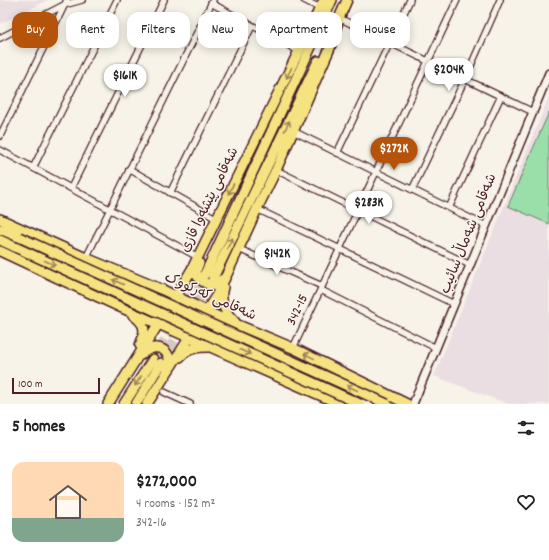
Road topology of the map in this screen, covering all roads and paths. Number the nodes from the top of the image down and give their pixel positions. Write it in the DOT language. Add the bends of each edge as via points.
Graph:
graph roads {
  1 [pos="82,0"];
  2 [pos="117,0"];
  3 [pos="164,0"];
  4 [pos="304,0"];
  5 [pos="332,0"];
  6 [pos="348,0"];
  7 [pos="410,0"];
  8 [pos="457,0"];
  9 [pos="500,0"];
  10 [pos="212,2"];
  11 [pos="65,3"];
  12 [pos="322,4"];
  13 [pos="327,12"];
  14 [pos="342,12"];
  15 [pos="404,12"];
  16 [pos="252,26"];
  17 [pos="0,38"];
  18 [pos="310,48"];
  19 [pos="324,48"];
  20 [pos="330,48"];
  21 [pos="387,48"];
  22 [pos="400,48"];
  23 [pos="299,50"];
  24 [pos="428,61"];
  25 [pos="549,73"];
  26 [pos="465,79"];
  27 [pos="500,96"];
  28 [pos="533,112"];
  29 [pos="293,131"];
  30 [pos="0,136"];
  31 [pos="0,150"];
  32 [pos="337,152"];
  33 [pos="33,168"];
  34 [pos="129,169"];
  35 [pos="276,170"];
  36 [pos="376,172"];
  37 [pos="71,188"];
  38 [pos="412,190"];
  39 [pos="170,192"];
  40 [pos="449,208"];
  41 [pos="110,209"];
  42 [pos="257,209"];
  43 [pos="358,210"];
  44 [pos="0,219"];
  45 [pos="215,221"];
  46 [pos="486,226"];
  47 [pos="0,229"];
  48 [pos="0,240"];
  49 [pos="340,249"];
  50 [pos="239,250"];
  51 [pos="0,251"];
  52 [pos="198,257"];
  53 [pos="86,258"];
  54 [pos="232,264"];
  55 [pos="470,265"];
  56 [pos="227,274"];
  57 [pos="131,277"];
  58 [pos="186,279"];
  59 [pos="321,288"];
  60 [pos="163,290"];
  61 [pos="105,299"];
  62 [pos="177,299"];
  63 [pos="454,304"];
  64 [pos="122,308"];
  65 [pos="202,312"];
  66 [pos="182,317"];
  67 [pos="163,322"];
  68 [pos="239,325"];
  69 [pos="252,331"];
  70 [pos="188,335"];
  71 [pos="211,347"];
  72 [pos="293,348"];
  73 [pos="436,348"];
  74 [pos="241,360"];
  75 [pos="130,368"];
  76 [pos="168,371"];
  77 [pos="161,390"];
  78 [pos="108,404"];
  79 [pos="124,404"];
  80 [pos="136,404"];
  81 [pos="147,404"];
  82 [pos="190,404"];
  83 [pos="340,404"];
  84 [pos="360,404"];
  85 [pos="387,404"];
  86 [pos="407,404"];
  87 [pos="413,404"];
  1 -- 11 [label="street"];
  2 -- 33 [label="street"];
  3 -- 37 [label="street"];
  4 -- 12 [label="street"];
  5 -- 13 [label="highway, شەقامی پێشەوا قازی, one-way"];
  6 -- 14 [label="highway, شەقامی پێشەوا قازی"];
  7 -- 15 [label="street"];
  8 -- 24 [label="street, 342-15"];
  9 -- 26 [label="street"];
  10 -- 16 [label="street"];
  10 -- 34 [label="street"];
  11 -- 17 [label="street"];
  11 -- 30 [label="street"];
  12 -- 23 [label="highway, شەقامی پێشەوا قازی"];
  16 -- 23 [label="street"];
  16 -- 39 [label="street"];
  18 -- 19 [label="highway, شەقامی پێشەوا قازی, one-way" via="209,276"];
  20 -- 29 [label="highway, شەقامی پێشەوا قازی"];
  21 -- 32 [label="street"];
  22 -- 24 [label="street"];
  23 -- 45 [label="highway, شەقامی پێشەوا قازی, one-way"];
  24 -- 26 [label="street"];
  24 -- 36 [label="street, 342-15"];
  25 -- 28 [label="street, شەقامی شەماڵ سائیب"];
  26 -- 27 [label="street"];
  26 -- 38 [label="street"];
  27 -- 28 [label="street"];
  27 -- 40 [label="street"];
  28 -- 46 [label="street, شەقامی شەماڵ سائیب"];
  29 -- 32 [label="street"];
  29 -- 35 [label="highway, شەقامی پێشەوا قازی"];
  31 -- 33 [label="street"];
  32 -- 36 [label="street"];
  33 -- 37 [label="street"];
  34 -- 39 [label="street"];
  34 -- 41 [label="street"];
  35 -- 42 [label="highway, شەقامی پێشەوا قازی"];
  35 -- 43 [label="street"];
  36 -- 38 [label="street"];
  36 -- 43 [label="street, 342-15"];
  37 -- 41 [label="street"];
  38 -- 40 [label="street"];
  39 -- 45 [label="street"];
  40 -- 46 [label="street"];
  41 -- 52 [label="street"];
  41 -- 53 [label="street"];
  42 -- 49 [label="street"];
  42 -- 50 [label="highway, شەقامی پێشەوا قازی"];
  43 -- 49 [label="street, 342-15"];
  43 -- 55 [label="street"];
  44 -- 53 [label="highway, شەقامی کەرکووک"];
  45 -- 52 [label="highway, شەقامی پێشەوا قازی"];
  45 -- 54 [label="highway" via="196,276 214,286 220,283"];
  46 -- 55 [label="street, شەقامی شەماڵ سائیب"];
  85 -- 47 [label="highway, شەقامی کەرکووک, one-way, bridge"];
  48 -- 84 [label="highway, one-way, bridge"];
  49 -- 59 [label="street, 342-15"];
  49 -- 63 [label="street"];
  50 -- 54 [label="highway, شەقامی پێشەوا قازی"];
  50 -- 59 [label="street"];
  51 -- 61 [label="highway"];
  52 -- 58 [label="highway, شەقامی پێشەوا قازی"];
  53 -- 57 [label="highway, شەقامی کەرکووک"];
  54 -- 56 [label="highway, شەقامی پێشەوا قازی"];
  55 -- 63 [label="street, شەقامی شەماڵ سائیب"];
  56 -- 65 [label="highway, شەقامی پێشەوا قازی" via="218,292"];
  56 -- 68 [label="highway" via="222,301 227,313"];
  57 -- 60 [label="highway, شەقامی کەرکووک"];
  57 -- 61 [label="highway" via="137,282 139,290 134,302 123,305"];
  58 -- 60 [label="highway" via="173,291"];
  58 -- 62 [label="highway"];
  59 -- 72 [label="street, 342-15"];
  59 -- 73 [label="street"];
  60 -- 62 [label="highway"];
  61 -- 64 [label="highway"];
  62 -- 65 [label="highway, شەقامی کەرکووک"];
  62 -- 66 [label="highway"];
  62 -- 67 [label="highway"];
  63 -- 73 [label="street, شەقامی شەماڵ سائیب"];
  64 -- 67 [label="highway"];
  64 -- 75 [label="highway" via="140,320 144,330 144,336"];
  65 -- 66 [label="highway"];
  65 -- 68 [label="highway, شەقامی کەرکووک"];
  65 -- 70 [label="highway, شەقامی پێشەوا قازی"];
  66 -- 67 [label="highway"];
  66 -- 70 [label="highway"];
  67 -- 70 [label="highway"];
  67 -- 75 [label="highway" via="150,336"];
  68 -- 69 [label="highway, شەقامی کەرکووک"];
  69 -- 72 [label="highway, شەقامی کەرکووک"];
  69 -- 74 [label="highway" via="246,328 235,329 226,337 228,351"];
  70 -- 71 [label="highway"];
  70 -- 76 [label="highway, شەقامی پێشەوا قازی"];
  71 -- 74 [label="highway"];
  71 -- 76 [label="highway" via="188,350"];
  86 -- 72 [label="highway, شەقامی کەرکووک, one-way"];
  73 -- 87 [label="street, شەقامی شەماڵ سائیب"];
  74 -- 83 [label="highway"];
  75 -- 77 [label="highway" via="148,349 162,349 168,356 169,364"];
  75 -- 78 [label="highway"];
  76 -- 77 [label="highway, شەقامی پێشەوا قازی"];
  77 -- 81 [label="highway, شەقامی پێشەوا قازی"];
  77 -- 82 [label="street"];
  80 -- 79 [label="highway, one-way" via="157,361"];
}
